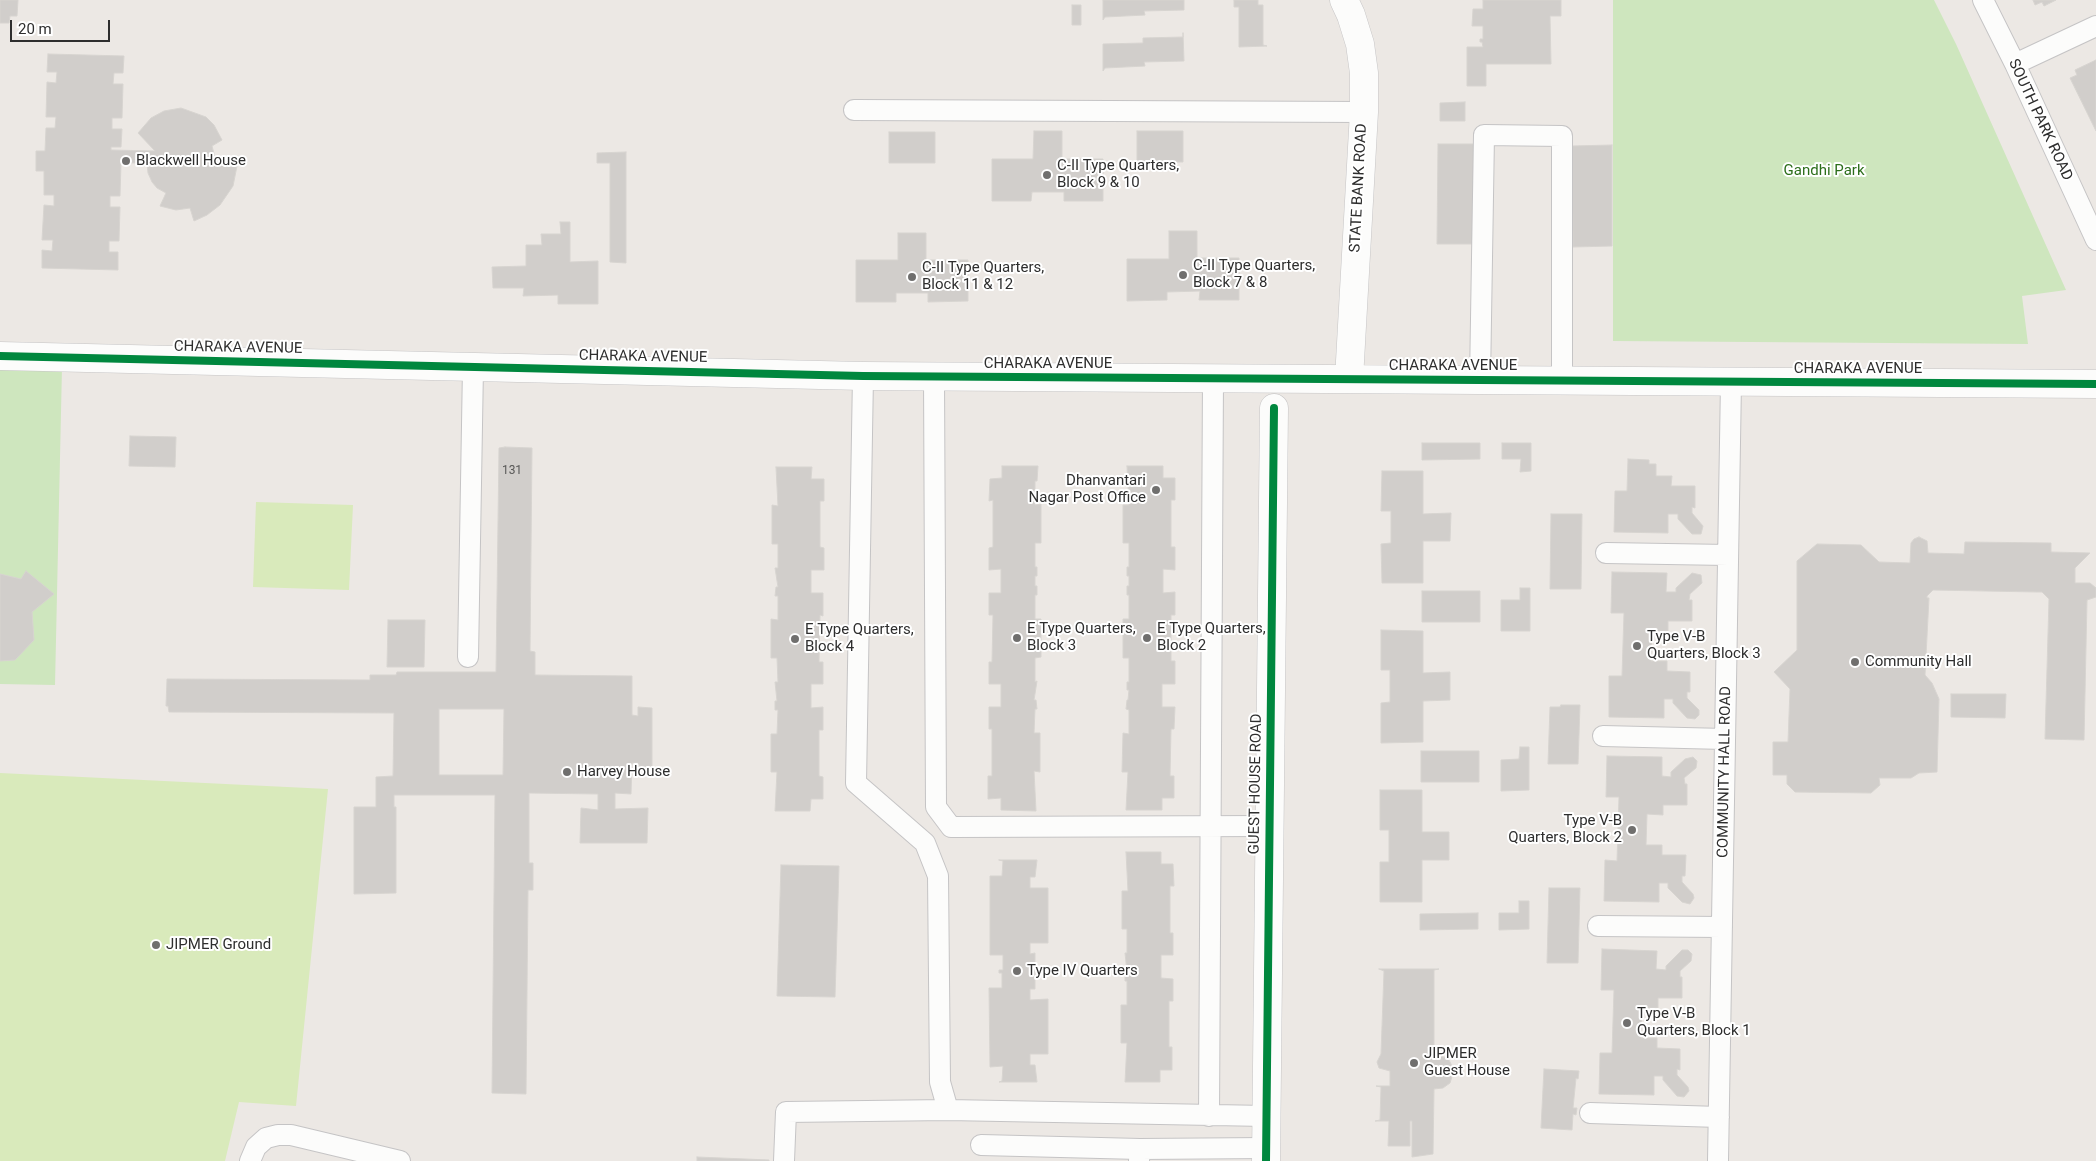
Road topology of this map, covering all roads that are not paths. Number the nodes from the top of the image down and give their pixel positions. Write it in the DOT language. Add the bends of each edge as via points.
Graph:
graph roads {
  1 [pos="1983,0"];
  2 [pos="1352,5"];
  3 [pos="2096,26"];
  4 [pos="2015,64"];
  5 [pos="854,110"];
  6 [pos="1364,112"];
  7 [pos="2096,240"];
  8 [pos="0,356"];
  9 [pos="473,367"];
  10 [pos="863,376"];
  11 [pos="934,377"];
  12 [pos="1213,379"];
  13 [pos="1255,379"];
  14 [pos="1291,379"];
  15 [pos="1349,379"];
  16 [pos="1480,380"];
  17 [pos="1562,381"];
  18 [pos="1731,382"];
  19 [pos="2096,384"];
  20 [pos="1274,408"];
  21 [pos="1606,553"];
  22 [pos="1728,555"];
  23 [pos="468,657"];
  24 [pos="1603,736"];
  25 [pos="1725,739"];
  26 [pos="1210,826"];
  27 [pos="1270,826"];
  28 [pos="1598,926"];
  29 [pos="1722,927"];
  30 [pos="948,1110"];
  31 [pos="1590,1113"];
  32 [pos="1209,1116"];
  33 [pos="1266,1116"];
  34 [pos="1719,1117"];
  35 [pos="981,1145"];
  36 [pos="1140,1155"];
  37 [pos="1266,1155"];
  38 [pos="250,1161"];
  39 [pos="400,1161"];
  40 [pos="784,1161"];
  41 [pos="1718,1161"];
  1 -- 4 [label="lane, SOUTH PARK ROAD"];
  2 -- 6 [label="street, STATE BANK ROAD" via="1364,73"];
  3 -- 4 [label="lane"];
  4 -- 7 [label="lane, SOUTH PARK ROAD"];
  5 -- 6 [label="lane"];
  6 -- 15 [label="street, STATE BANK ROAD"];
  8 -- 9 [label="street, CHARAKA AVENUE"];
  9 -- 10 [label="street, CHARAKA AVENUE"];
  9 -- 23 [label="lane"];
  10 -- 11 [label="street, CHARAKA AVENUE"];
  10 -- 30 [label="lane" via="856,782 925,843 938,876 940,1082"];
  11 -- 12 [label="street, CHARAKA AVENUE"];
  11 -- 26 [label="lane" via="936,807 951,827"];
  12 -- 13 [label="street, CHARAKA AVENUE"];
  12 -- 26 [label="lane"];
  13 -- 14 [label="street, CHARAKA AVENUE"];
  13 -- 20 [label="street"];
  14 -- 15 [label="street, CHARAKA AVENUE"];
  14 -- 20 [label="street, GUEST HOUSE ROAD"];
  15 -- 16 [label="street, CHARAKA AVENUE"];
  16 -- 17 [label="street, CHARAKA AVENUE"];
  16 -- 17 [label="lane" via="1484,135 1562,136"];
  17 -- 18 [label="street, CHARAKA AVENUE"];
  18 -- 19 [label="street, CHARAKA AVENUE"];
  18 -- 22 [label="lane, COMMUNITY HALL ROAD"];
  20 -- 27 [label="street, GUEST HOUSE ROAD"];
  21 -- 22 [label="lane"];
  22 -- 25 [label="lane, COMMUNITY HALL ROAD"];
  24 -- 25 [label="lane"];
  25 -- 29 [label="lane, COMMUNITY HALL ROAD"];
  26 -- 27 [label="lane"];
  26 -- 32 [label="lane"];
  27 -- 33 [label="street, GUEST HOUSE ROAD"];
  28 -- 29 [label="lane"];
  29 -- 34 [label="lane, COMMUNITY HALL ROAD"];
  30 -- 32 [label="lane"];
  30 -- 40 [label="lane" via="786,1112"];
  31 -- 34 [label="lane"];
  32 -- 33 [label="lane"];
  33 -- 37 [label="street, GUEST HOUSE ROAD"];
  34 -- 41 [label="lane, COMMUNITY HALL ROAD"];
  35 -- 36 [label="lane"];
  36 -- 37 [label="lane"];
  38 -- 39 [label="lane" via="256,1147 266,1138 278,1135 291,1135"];
}
